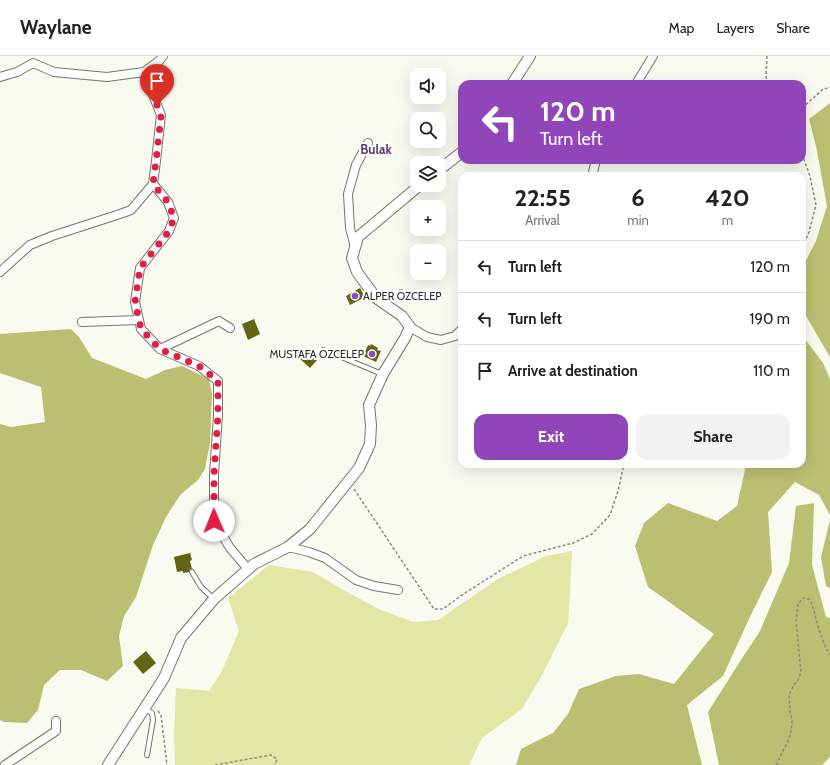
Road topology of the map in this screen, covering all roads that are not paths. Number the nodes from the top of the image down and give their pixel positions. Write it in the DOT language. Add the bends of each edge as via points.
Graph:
graph roads {
  1 [pos="163,56"];
  2 [pos="530,56"];
  3 [pos="653,56"];
  4 [pos="144,72"];
  5 [pos="0,77"];
  6 [pos="515,80"];
  7 [pos="638,80"];
  8 [pos="368,143"];
  9 [pos="458,155"];
  10 [pos="446,165"];
  11 [pos="153,184"];
  12 [pos="412,192"];
  13 [pos="355,248"];
  14 [pos="0,272"];
  15 [pos="138,320"];
  16 [pos="82,322"];
  17 [pos="410,327"];
  18 [pos="230,328"];
  19 [pos="458,333"];
  20 [pos="160,349"];
  21 [pos="334,354"];
  22 [pos="383,374"];
  23 [pos="288,547"];
  24 [pos="248,569"];
  25 [pos="192,572"];
  26 [pos="398,590"];
  27 [pos="214,599"];
  28 [pos="145,708"];
  29 [pos="56,721"];
  30 [pos="147,755"];
  31 [pos="4,765"];
  32 [pos="108,765"];
  1 -- 4 [label="street"];
  2 -- 6 [label="street"];
  3 -- 7 [label="street"];
  4 -- 5 [label="street" via="107,77 54,72 33,63 17,72"];
  4 -- 11 [label="street" via="161,116"];
  8 -- 13 [label="street" via="356,164 348,194 350,228"];
  9 -- 10 [label="street"];
  11 -- 14 [label="street" via="131,210 30,245"];
  11 -- 15 [label="street" via="168,202 174,218 169,231 140,268 135,302"];
  12 -- 13 [label="street" via="358,237"];
  13 -- 17 [label="street" via="352,258 358,272 376,298 402,316"];
  15 -- 16 [label="street"];
  15 -- 20 [label="street" via="141,329"];
  17 -- 19 [label="street" via="427,337 441,340"];
  17 -- 22 [label="street"];
  18 -- 20 [label="street" via="218,321"];
  20 -- 24 [label="street" via="199,366 218,381 214,521 230,548"];
  21 -- 22 [label="lane"];
  22 -- 23 [label="street" via="369,405 370,444 359,468 310,529"];
  23 -- 24 [label="street"];
  23 -- 26 [label="street" via="325,558 356,580"];
  24 -- 27 [label="street"];
  25 -- 27 [label="lane" via="201,587"];
  27 -- 28 [label="street" via="181,638 164,678"];
  28 -- 30 [label="lane" via="152,713 153,720"];
  28 -- 32 [label="street"];
  29 -- 31 [label="street" via="56,731"];
}
